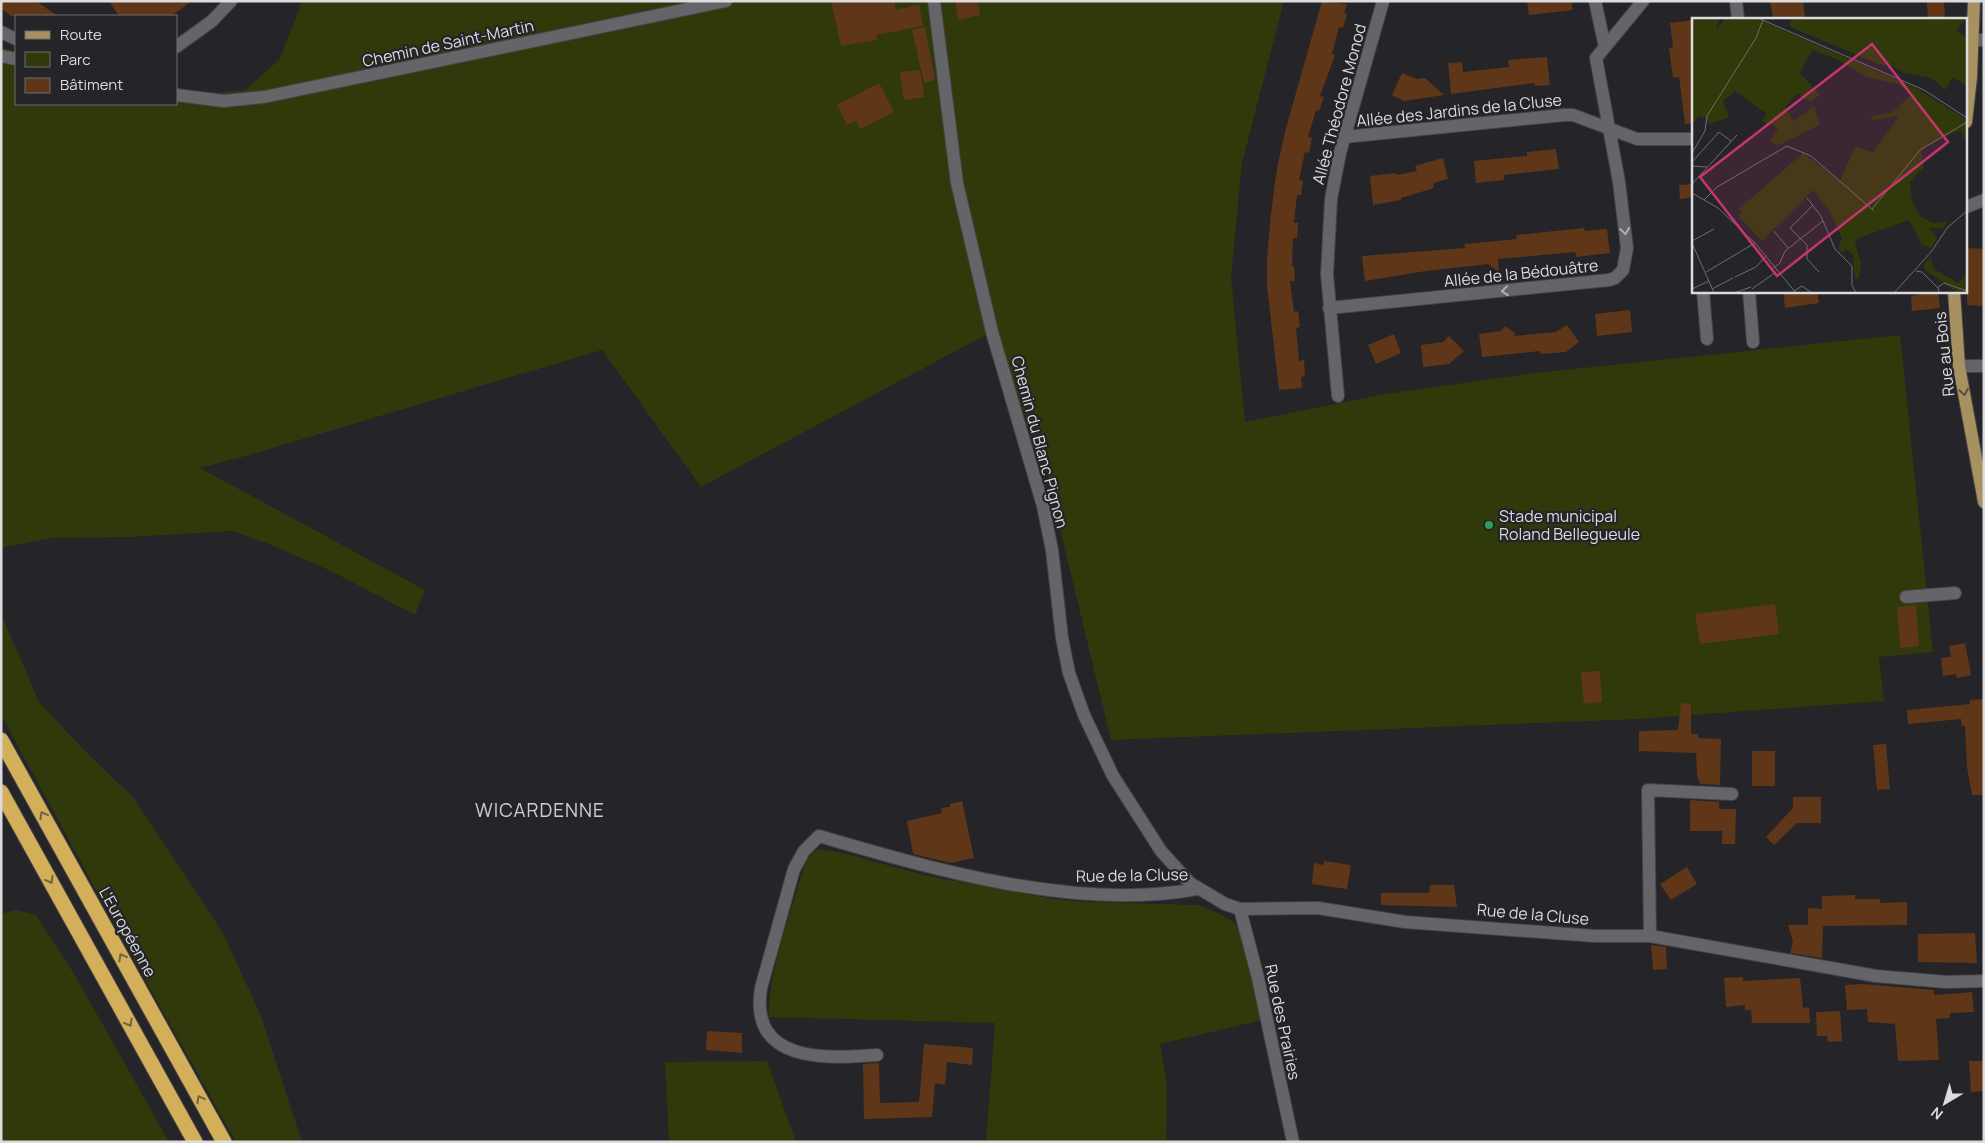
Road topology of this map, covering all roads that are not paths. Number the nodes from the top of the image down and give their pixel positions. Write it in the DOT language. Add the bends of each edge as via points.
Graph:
graph roads {
  1 [pos="231,1"];
  2 [pos="726,1"];
  3 [pos="934,1"];
  4 [pos="1383,1"];
  5 [pos="1595,1"];
  6 [pos="1643,1"];
  7 [pos="1736,1"];
  8 [pos="1974,1"];
  9 [pos="1738,18"];
  10 [pos="1,32"];
  11 [pos="15,38"];
  12 [pos="1979,40"];
  13 [pos="178,46"];
  14 [pos="1605,47"];
  15 [pos="1,56"];
  16 [pos="15,59"];
  17 [pos="1969,77"];
  18 [pos="1968,92"];
  19 [pos="178,95"];
  20 [pos="1608,129"];
  21 [pos="1344,138"];
  22 [pos="1692,139"];
  23 [pos="1984,200"];
  24 [pos="1968,206"];
  25 [pos="1703,292"];
  26 [pos="1749,292"];
  27 [pos="1954,292"];
  28 [pos="1329,308"];
  29 [pos="1707,339"];
  30 [pos="1753,342"];
  31 [pos="1959,366"];
  32 [pos="1984,366"];
  33 [pos="1338,396"];
  34 [pos="1984,502"];
  35 [pos="1955,593"];
  36 [pos="1906,597"];
  37 [pos="1,740"];
  38 [pos="1,792"];
  39 [pos="1732,794"];
  40 [pos="1197,889"];
  41 [pos="1240,909"];
  42 [pos="1650,936"];
  43 [pos="1984,981"];
  44 [pos="877,1056"];
  45 [pos="195,1142"];
  46 [pos="224,1142"];
  47 [pos="1293,1142"];
  1 -- 13 [label="street" via="221,14"];
  2 -- 19 [label="street, Chemin de Saint-Martin" via="264,97 224,101"];
  3 -- 40 [label="street, Chemin du Blanc Pignon" via="957,183 992,332 1043,506 1069,673 1100,751 1131,806 1161,851"];
  4 -- 21 [label="street, Allée Théodore Monod"];
  5 -- 14 [label="street"];
  6 -- 14 [label="street"];
  7 -- 9 [label="street"];
  8 -- 12 [label="main road"];
  10 -- 11 [label="street"];
  12 -- 17 [label="main road"];
  14 -- 20 [label="street" via="1596,58"];
  15 -- 16 [label="street"];
  17 -- 18 [label="main road"];
  20 -- 21 [label="street, Allée des Jardins de la Cluse" via="1573,115 1564,115"];
  20 -- 22 [label="street, Allée des Jardins de la Cluse" via="1636,139"];
  20 -- 28 [label="street, Allée de la Bédouâtre, one-way" via="1619,182 1627,256 1623,270 1615,278"];
  21 -- 28 [label="street, Allée Théodore Monod" via="1333,183 1328,236"];
  23 -- 24 [label="street"];
  25 -- 29 [label="street"];
  26 -- 30 [label="street"];
  27 -- 31 [label="main road, Rue au Bois"];
  28 -- 33 [label="street, Allée Théodore Monod"];
  31 -- 32 [label="street"];
  31 -- 34 [label="main road, Rue au Bois, one-way"];
  35 -- 36 [label="street"];
  46 -- 37 [label="highway, L'Européenne, one-way"];
  38 -- 45 [label="highway, one-way"];
  39 -- 42 [label="street" via="1648,790"];
  40 -- 41 [label="street, Rue de la Cluse"];
  40 -- 44 [label="street, Rue de la Cluse" via="1160,894 1052,891 957,873 819,836 804,851 794,868 761,988 759,1011 764,1026 777,1044 791,1050 838,1058"];
  41 -- 42 [label="street, Rue de la Cluse" via="1318,908 1405,922 1606,936"];
  41 -- 47 [label="street, Rue des Prairies"];
  42 -- 43 [label="street, Rue de la Cluse" via="1876,976 1946,982"];
}
